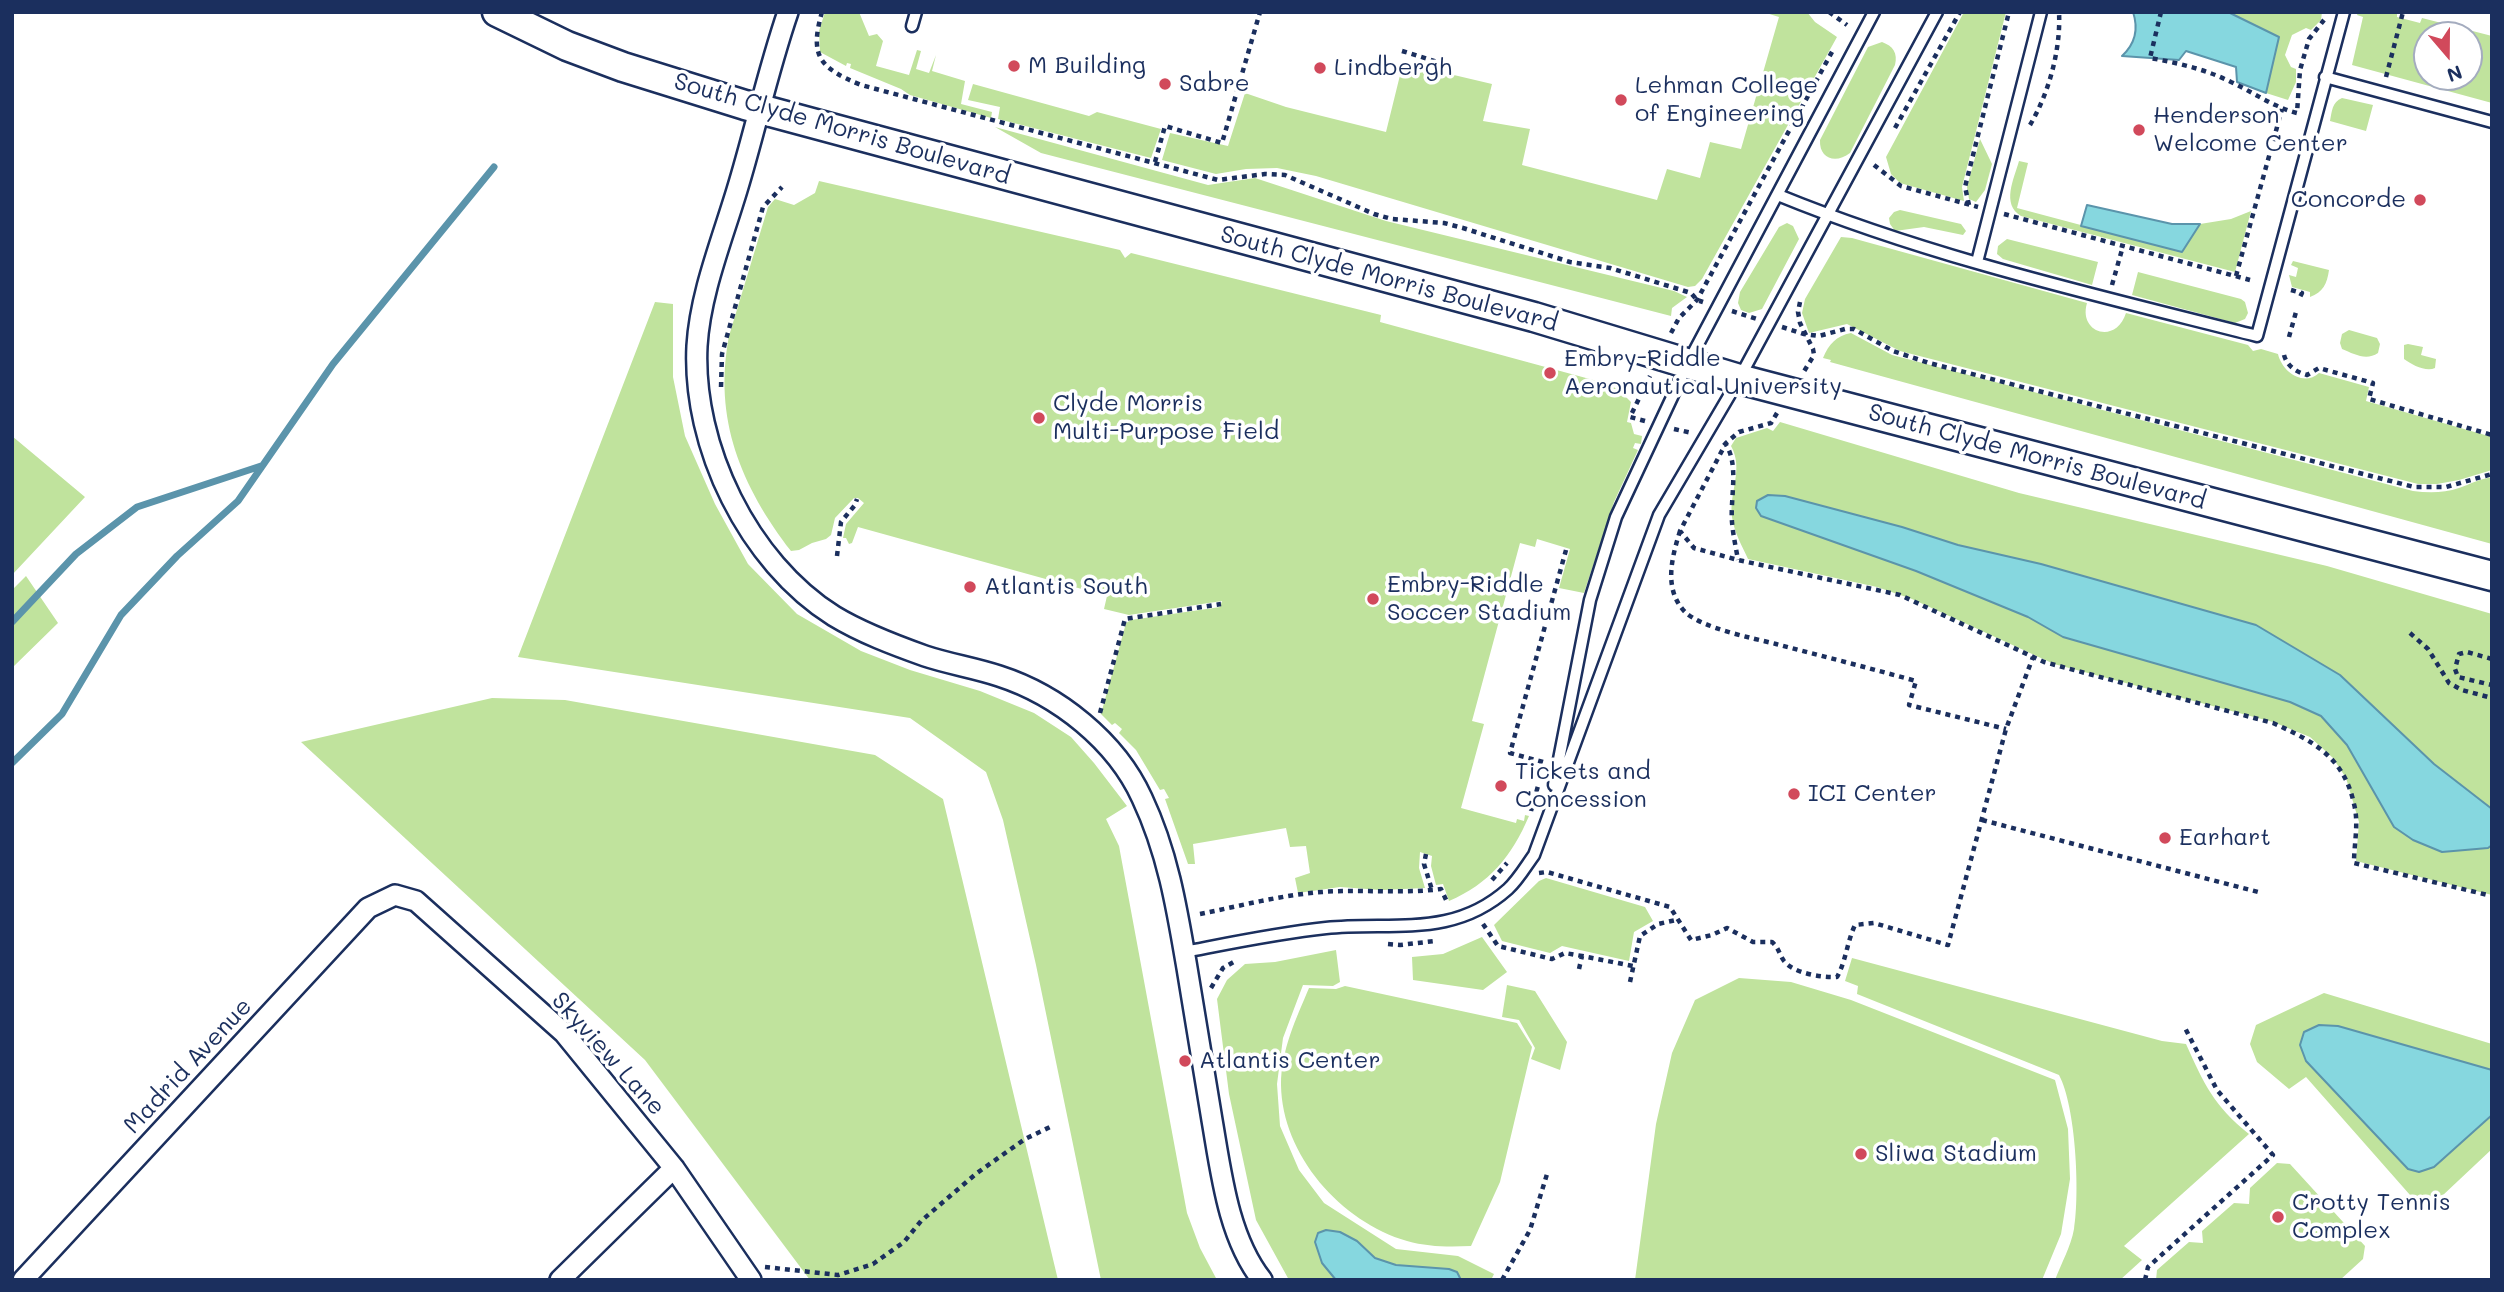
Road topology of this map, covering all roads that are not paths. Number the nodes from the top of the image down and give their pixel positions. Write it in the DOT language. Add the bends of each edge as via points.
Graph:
graph roads {
  1 [pos="497,12"];
  2 [pos="788,12"];
  3 [pos="916,12"];
  4 [pos="1874,12"];
  5 [pos="1937,12"];
  6 [pos="2041,12"];
  7 [pos="2344,12"];
  8 [pos="912,26"];
  9 [pos="2325,77"];
  10 [pos="761,109"];
  11 [pos="2492,122"];
  12 [pos="1778,195"];
  13 [pos="1826,215"];
  14 [pos="1977,262"];
  15 [pos="1688,363"];
  16 [pos="1740,379"];
  17 [pos="2492,576"];
  18 [pos="1550,812"];
  19 [pos="395,895"];
  20 [pos="1184,952"];
  21 [pos="674,1168"];
  22 [pos="23,1280"];
  23 [pos="560,1280"];
  24 [pos="751,1280"];
  25 [pos="1262,1280"];
  1 -- 10 [label="main road, South Clyde Morris Boulevard" via="623,67"];
  2 -- 10 [label="street"];
  3 -- 8 [label="lane"];
  4 -- 12 [label="lane"];
  5 -- 13 [label="lane"];
  6 -- 14 [label="lane"];
  7 -- 9 [label="lane"];
  9 -- 11 [label="lane"];
  9 -- 14 [label="lane" via="2257,336"];
  10 -- 15 [label="main road, South Clyde Morris Boulevard" via="1534,317"];
  10 -- 20 [label="street" via="707,292 697,343 706,435 739,512 772,559 810,599 835,616 880,640 1002,677 1038,693 1103,741 1141,794 1153,824 1172,879"];
  12 -- 13 [label="lane"];
  12 -- 15 [label="lane"];
  13 -- 14 [label="lane"];
  13 -- 16 [label="lane"];
  15 -- 16 [label="main road, South Clyde Morris Boulevard"];
  15 -- 18 [label="lane" via="1626,495 1600,567"];
  16 -- 17 [label="main road, South Clyde Morris Boulevard"];
  16 -- 18 [label="lane" via="1659,516"];
  18 -- 20 [label="lane" via="1534,855 1510,887 1488,904 1453,919 1418,926 1312,929"];
  19 -- 21 [label="street, Skyview Lane" via="416,901 564,1033"];
  19 -- 22 [label="street, Madrid Avenue" via="368,908"];
  20 -- 25 [label="street" via="1221,1170 1236,1230"];
  21 -- 23 [label="street"];
  21 -- 24 [label="street, Skyview Lane"];
}
